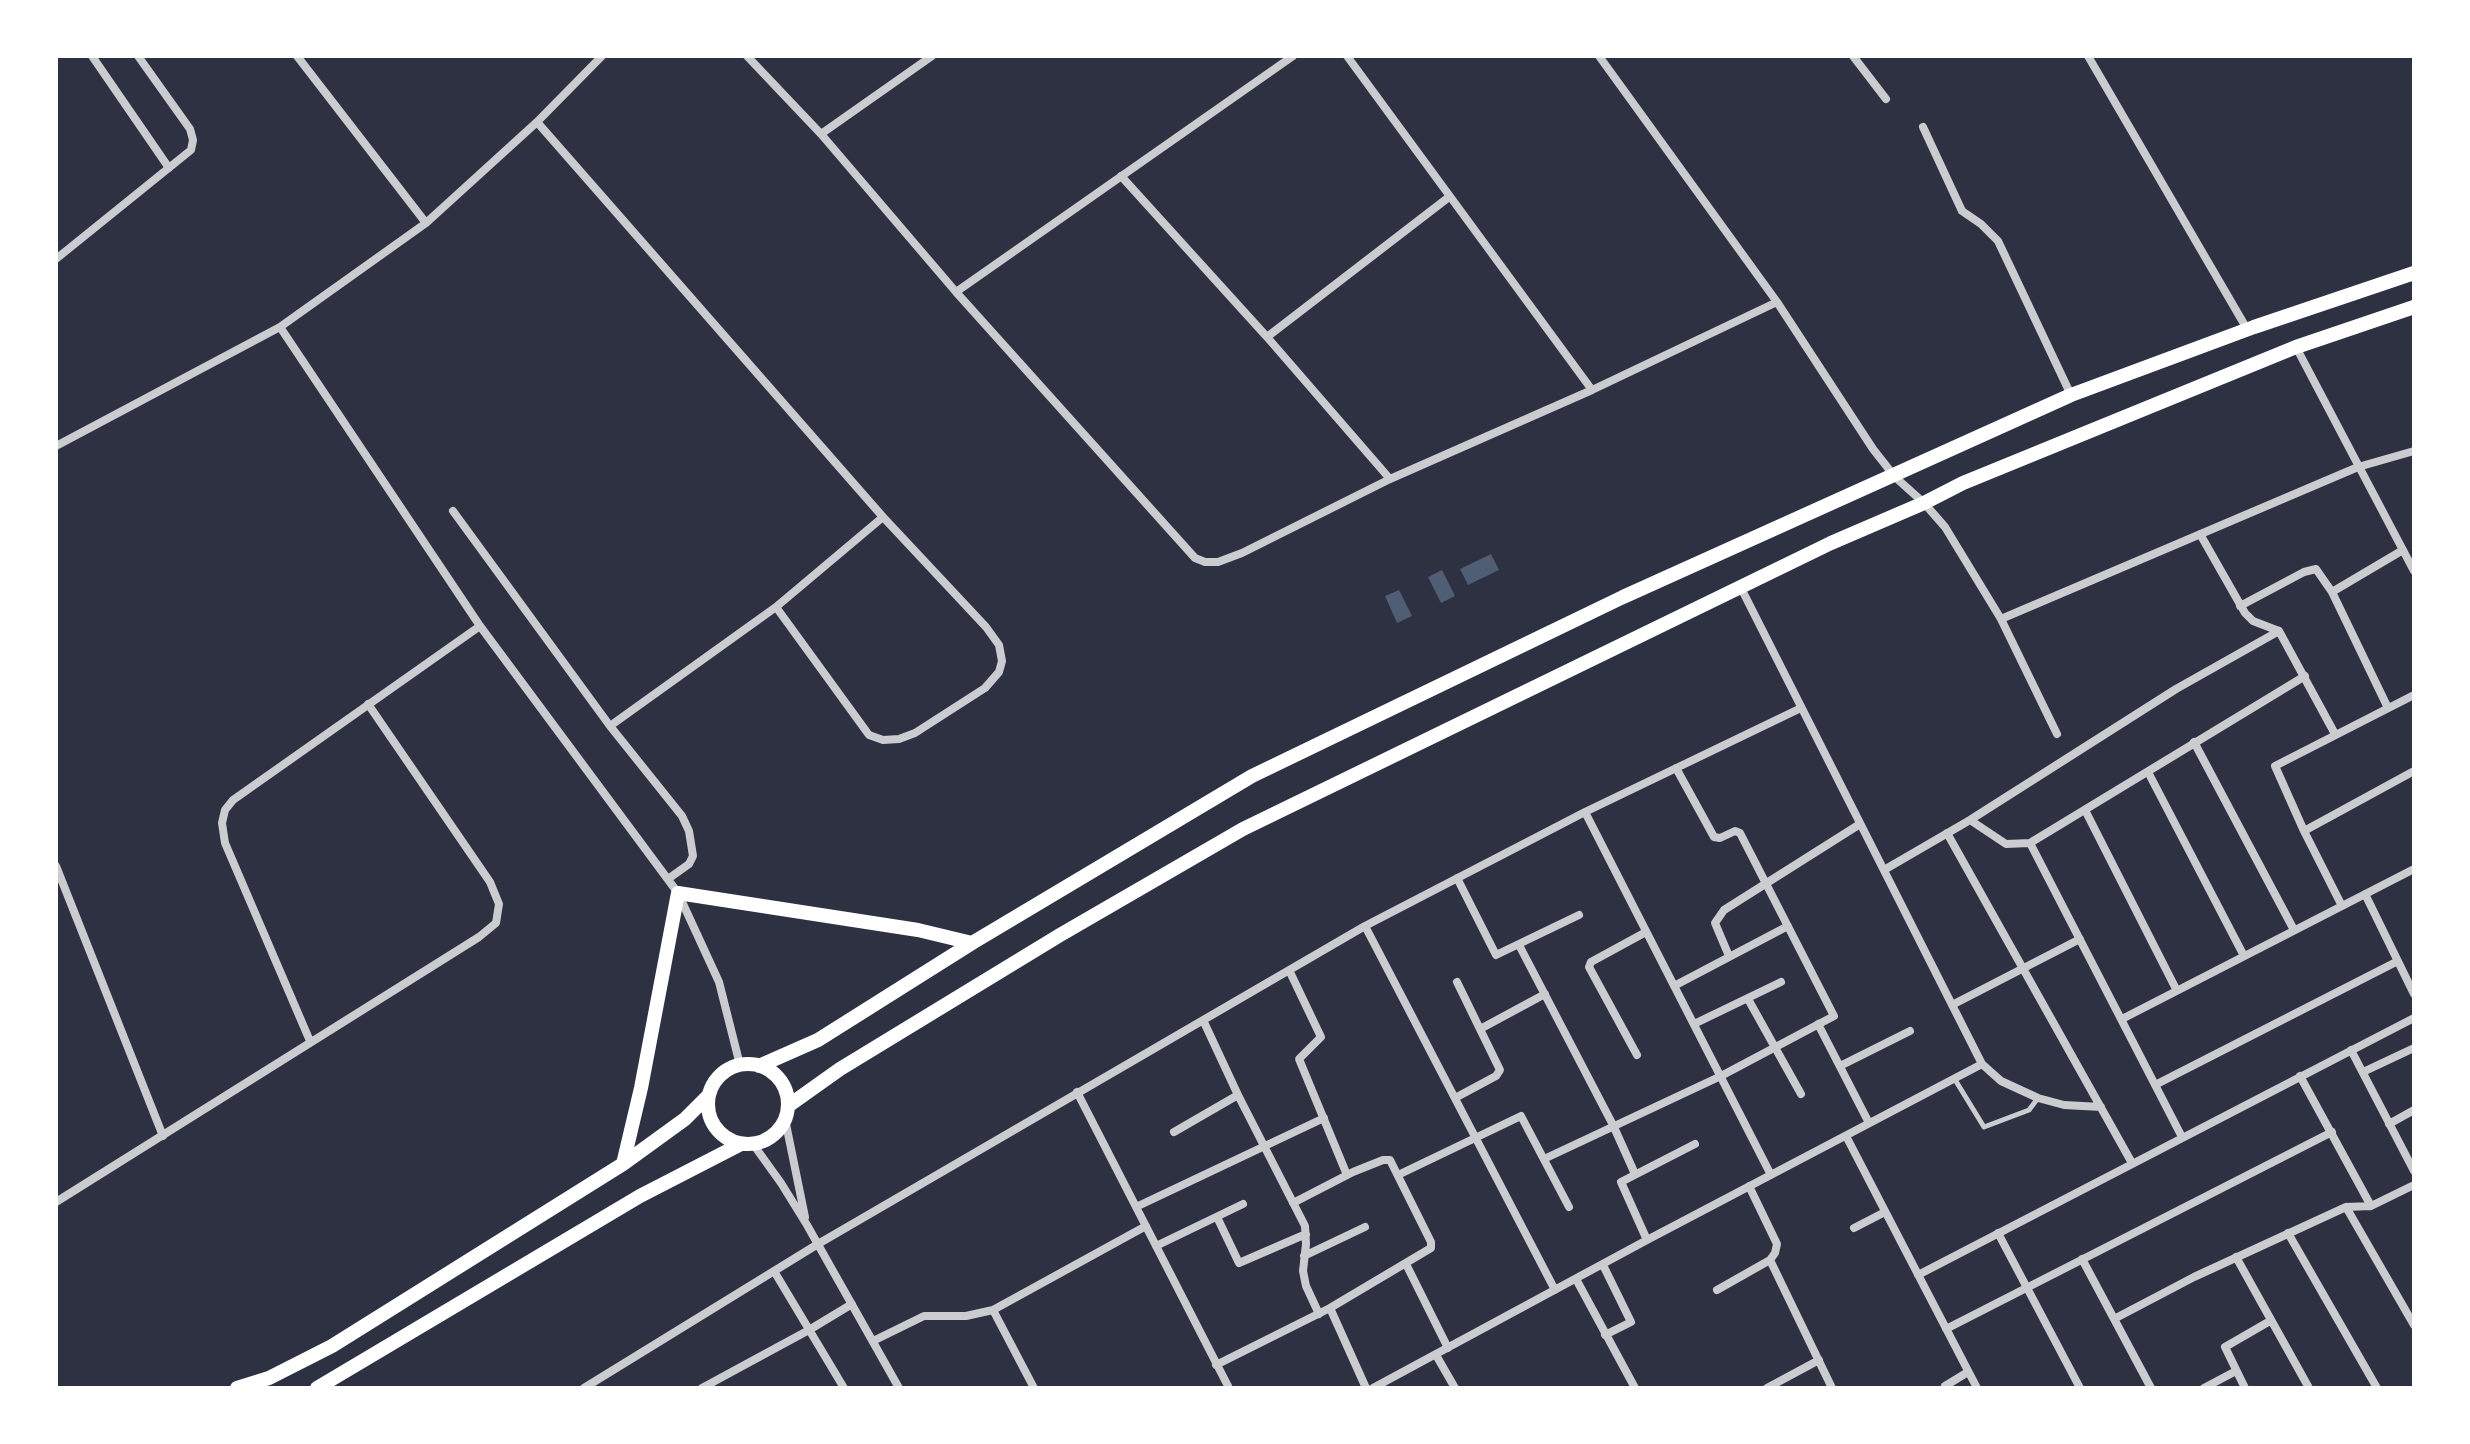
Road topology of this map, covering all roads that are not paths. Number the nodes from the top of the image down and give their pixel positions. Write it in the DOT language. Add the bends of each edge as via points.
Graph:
graph roads {
  1 [pos="92,56"];
  2 [pos="138,56"];
  3 [pos="297,56"];
  4 [pos="602,56"];
  5 [pos="747,56"];
  6 [pos="932,56"];
  7 [pos="1293,56"];
  8 [pos="1347,56"];
  9 [pos="1599,56"];
  10 [pos="1853,56"];
  11 [pos="2088,56"];
  12 [pos="1886,99"];
  13 [pos="537,122"];
  14 [pos="1923,127"];
  15 [pos="821,134"];
  16 [pos="169,168"];
  17 [pos="1121,176"];
  18 [pos="1449,197"];
  19 [pos="426,223"];
  20 [pos="56,259"];
  21 [pos="2414,273"];
  22 [pos="956,292"];
  23 [pos="1777,302"];
  24 [pos="2414,307"];
  25 [pos="280,327"];
  26 [pos="2247,329"];
  27 [pos="1267,337"];
  28 [pos="2296,347"];
  29 [pos="1592,390"];
  30 [pos="2071,395"];
  31 [pos="56,446"];
  32 [pos="2414,451"];
  33 [pos="2358,467"];
  34 [pos="1895,477"];
  35 [pos="1390,479"];
  36 [pos="1924,503"];
  37 [pos="453,511"];
  38 [pos="883,517"];
  39 [pos="2200,534"];
  40 [pos="2403,550"];
  41 [pos="2414,571"];
  42 [pos="1741,588"];
  43 [pos="2332,592"];
  44 [pos="2240,606"];
  45 [pos="776,607"];
  46 [pos="2001,619"];
  47 [pos="480,626"];
  48 [pos="2279,631"];
  49 [pos="2305,676"];
  50 [pos="2414,695"];
  51 [pos="368,704"];
  52 [pos="1801,708"];
  53 [pos="2388,708"];
  54 [pos="610,726"];
  55 [pos="2057,734"];
  56 [pos="2335,734"];
  57 [pos="2194,742"];
  58 [pos="1676,768"];
  59 [pos="2414,771"];
  60 [pos="2148,772"];
  61 [pos="2085,810"];
  62 [pos="1585,812"];
  63 [pos="1970,820"];
  64 [pos="1860,824"];
  65 [pos="2304,831"];
  66 [pos="1947,833"];
  67 [pos="2030,843"];
  68 [pos="56,866"];
  69 [pos="2414,869"];
  70 [pos="1884,870"];
  71 [pos="1457,878"];
  72 [pos="668,879"];
  73 [pos="1765,883"];
  74 [pos="678,893"];
  75 [pos="2365,894"];
  76 [pos="2342,906"];
  77 [pos="1579,915"];
  78 [pos="1365,926"];
  79 [pos="1788,926"];
  80 [pos="2294,930"];
  81 [pos="1646,932"];
  82 [pos="2080,939"];
  83 [pos="972,943"];
  84 [pos="1519,945"];
  85 [pos="1729,956"];
  86 [pos="2244,956"];
  87 [pos="2398,961"];
  88 [pos="1289,970"];
  89 [pos="2023,970"];
  90 [pos="2410,974"];
  91 [pos="1457,982"];
  92 [pos="1781,982"];
  93 [pos="1674,986"];
  94 [pos="2176,989"];
  95 [pos="1545,994"];
  96 [pos="2414,994"];
  97 [pos="1748,999"];
  98 [pos="1952,1005"];
  99 [pos="2414,1018"];
  100 [pos="2122,1019"];
  101 [pos="1203,1020"];
  102 [pos="1694,1024"];
  103 [pos="1818,1024"];
  104 [pos="1482,1028"];
  105 [pos="1910,1031"];
  106 [pos="310,1041"];
  107 [pos="1775,1046"];
  108 [pos="2414,1048"];
  109 [pos="2351,1050"];
  110 [pos="1637,1055"];
  111 [pos="1982,1064"];
  112 [pos="740,1065"];
  113 [pos="759,1066"];
  114 [pos="1840,1066"];
  115 [pos="2363,1072"];
  116 [pos="1721,1076"];
  117 [pos="2300,1076"];
  118 [pos="1954,1078"];
  119 [pos="2155,1085"];
  120 [pos="1077,1092"];
  121 [pos="1801,1094"];
  122 [pos="709,1095"];
  123 [pos="1238,1095"];
  124 [pos="1455,1098"];
  125 [pos="2038,1098"];
  126 [pos="2101,1107"];
  127 [pos="2414,1110"];
  128 [pos="787,1113"];
  129 [pos="1324,1118"];
  130 [pos="1869,1123"];
  131 [pos="2389,1124"];
  132 [pos="1613,1125"];
  133 [pos="1174,1132"];
  134 [pos="2332,1132"];
  135 [pos="163,1136"];
  136 [pos="1846,1136"];
  137 [pos="1476,1137"];
  138 [pos="2182,1137"];
  139 [pos="747,1144"];
  140 [pos="1263,1144"];
  141 [pos="1695,1144"];
  142 [pos="1544,1159"];
  143 [pos="2132,1163"];
  144 [pos="623,1164"];
  145 [pos="2414,1171"];
  146 [pos="1635,1174"];
  147 [pos="1347,1175"];
  148 [pos="1398,1175"];
  149 [pos="1771,1175"];
  150 [pos="2414,1185"];
  151 [pos="1749,1186"];
  152 [pos="56,1202"];
  153 [pos="1293,1203"];
  154 [pos="1243,1204"];
  155 [pos="2371,1206"];
  156 [pos="1136,1207"];
  157 [pos="1569,1207"];
  158 [pos="2346,1207"];
  159 [pos="1885,1212"];
  160 [pos="1217,1217"];
  161 [pos="807,1225"];
  162 [pos="1146,1226"];
  163 [pos="1365,1227"];
  164 [pos="1854,1228"];
  165 [pos="1998,1233"];
  166 [pos="2288,1233"];
  167 [pos="1306,1234"];
  168 [pos="1647,1240"];
  169 [pos="818,1244"];
  170 [pos="1156,1246"];
  171 [pos="1304,1256"];
  172 [pos="2236,1257"];
  173 [pos="2082,1259"];
  174 [pos="1770,1260"];
  175 [pos="1406,1264"];
  176 [pos="1603,1265"];
  177 [pos="774,1271"];
  178 [pos="1918,1275"];
  179 [pos="1576,1279"];
  180 [pos="2027,1287"];
  181 [pos="1555,1290"];
  182 [pos="1717,1290"];
  183 [pos="852,1304"];
  184 [pos="1330,1308"];
  185 [pos="993,1310"];
  186 [pos="1319,1314"];
  187 [pos="2114,1319"];
  188 [pos="2270,1321"];
  189 [pos="2414,1325"];
  190 [pos="1946,1329"];
  191 [pos="809,1330"];
  192 [pos="1605,1335"];
  193 [pos="873,1341"];
  194 [pos="1448,1348"];
  195 [pos="1436,1355"];
  196 [pos="1819,1360"];
  197 [pos="1216,1365"];
  198 [pos="2236,1371"];
  199 [pos="1968,1372"];
  200 [pos="1945,1386"];
  201 [pos="237,1388"];
  202 [pos="317,1388"];
  203 [pos="584,1388"];
  204 [pos="702,1388"];
  205 [pos="844,1388"];
  206 [pos="899,1388"];
  207 [pos="1034,1388"];
  208 [pos="1229,1388"];
  209 [pos="1366,1388"];
  210 [pos="1373,1388"];
  211 [pos="1455,1388"];
  212 [pos="1635,1388"];
  213 [pos="1767,1388"];
  214 [pos="1832,1388"];
  215 [pos="1977,1388"];
  216 [pos="2080,1388"];
  217 [pos="2151,1388"];
  218 [pos="2204,1388"];
  219 [pos="2245,1388"];
  220 [pos="2309,1388"];
  221 [pos="2377,1388"];
  1 -- 16 [label="street"];
  2 -- 16 [label="street" via="192,134 191,150"];
  3 -- 19 [label="street"];
  4 -- 13 [label="street"];
  5 -- 15 [label="street"];
  6 -- 15 [label="street"];
  7 -- 17 [label="street"];
  8 -- 18 [label="street"];
  9 -- 23 [label="street"];
  10 -- 12 [label="street"];
  11 -- 26 [label="street"];
  13 -- 19 [label="street"];
  13 -- 38 [label="street"];
  14 -- 30 [label="street" via="1962,211 1998,241"];
  15 -- 22 [label="street"];
  16 -- 20 [label="street"];
  17 -- 22 [label="street"];
  17 -- 27 [label="street"];
  18 -- 27 [label="street"];
  18 -- 29 [label="street"];
  19 -- 25 [label="street"];
  21 -- 26 [label="main road"];
  22 -- 35 [label="street" via="1195,558 1228,558"];
  23 -- 29 [label="street"];
  23 -- 34 [label="street"];
  24 -- 28 [label="main road"];
  25 -- 31 [label="street"];
  25 -- 47 [label="street"];
  26 -- 30 [label="main road"];
  27 -- 35 [label="street"];
  28 -- 33 [label="street"];
  28 -- 36 [label="main road"];
  29 -- 35 [label="street"];
  30 -- 34 [label="main road"];
  32 -- 33 [label="street"];
  33 -- 39 [label="street"];
  33 -- 40 [label="street"];
  34 -- 36 [label="street"];
  34 -- 83 [label="main road" via="1623,597 1252,776"];
  36 -- 42 [label="main road"];
  36 -- 46 [label="street" via="1945,527"];
  37 -- 54 [label="street"];
  38 -- 45 [label="street"];
  38 -- 45 [label="street" via="999,645 999,672 985,688 915,733 883,740 869,735"];
  39 -- 44 [label="street"];
  39 -- 46 [label="street"];
  40 -- 41 [label="street"];
  40 -- 43 [label="street"];
  42 -- 52 [label="street"];
  42 -- 128 [label="main road" via="1243,829 840,1069"];
  43 -- 44 [label="street" via="2316,569"];
  43 -- 53 [label="street"];
  44 -- 48 [label="street" via="2253,621"];
  45 -- 54 [label="street"];
  46 -- 55 [label="street"];
  47 -- 51 [label="street"];
  47 -- 72 [label="street"];
  48 -- 49 [label="street"];
  48 -- 63 [label="street" via="2176,689"];
  49 -- 56 [label="street"];
  49 -- 57 [label="street"];
  50 -- 53 [label="street"];
  51 -- 106 [label="street" via="229,805 222,823 230,854"];
  51 -- 106 [label="street" via="497,896 499,914 479,937"];
  52 -- 58 [label="street"];
  52 -- 64 [label="street"];
  53 -- 56 [label="street"];
  54 -- 72 [label="street" via="689,831 689,864"];
  56 -- 65 [label="street" via="2275,766"];
  57 -- 60 [label="street"];
  57 -- 80 [label="street"];
  58 -- 62 [label="street"];
  58 -- 73 [label="street" via="1714,837 1740,833"];
  59 -- 65 [label="street"];
  60 -- 61 [label="street"];
  60 -- 86 [label="street"];
  61 -- 67 [label="street"];
  61 -- 94 [label="street"];
  62 -- 71 [label="street"];
  62 -- 81 [label="street"];
  63 -- 66 [label="street"];
  63 -- 67 [label="street" via="2006,844"];
  64 -- 70 [label="street"];
  64 -- 73 [label="street"];
  65 -- 76 [label="street"];
  66 -- 70 [label="street"];
  66 -- 89 [label="street"];
  67 -- 82 [label="street"];
  68 -- 135 [label="street"];
  69 -- 75 [label="street"];
  70 -- 98 [label="street"];
  71 -- 78 [label="street"];
  71 -- 84 [label="street" via="1496,955"];
  72 -- 74 [label="street"];
  73 -- 79 [label="street"];
  73 -- 85 [label="street" via="1718,916 1716,929"];
  74 -- 83 [label="main road"];
  74 -- 112 [label="street" via="719,982"];
  74 -- 144 [label="main road"];
  75 -- 76 [label="street"];
  75 -- 87 [label="street"];
  76 -- 80 [label="street"];
  77 -- 84 [label="street"];
  78 -- 88 [label="street"];
  78 -- 124 [label="street"];
  79 -- 85 [label="street"];
  79 -- 103 [label="street" via="1835,1013"];
  80 -- 86 [label="street"];
  81 -- 93 [label="street"];
  81 -- 110 [label="street" via="1589,967"];
  82 -- 89 [label="street"];
  82 -- 100 [label="street"];
  83 -- 113 [label="main road" via="818,1040"];
  84 -- 95 [label="street"];
  85 -- 93 [label="street"];
  86 -- 94 [label="street"];
  87 -- 90 [label="street"];
  87 -- 119 [label="street"];
  88 -- 101 [label="street"];
  88 -- 129 [label="street" via="1321,1037 1299,1059"];
  89 -- 98 [label="street"];
  89 -- 126 [label="street"];
  90 -- 96 [label="street"];
  91 -- 104 [label="street"];
  92 -- 97 [label="street"];
  93 -- 102 [label="street"];
  94 -- 100 [label="street"];
  95 -- 104 [label="street"];
  95 -- 132 [label="street"];
  97 -- 102 [label="street"];
  97 -- 107 [label="street"];
  98 -- 111 [label="street"];
  99 -- 109 [label="street"];
  100 -- 119 [label="street"];
  101 -- 120 [label="street"];
  101 -- 123 [label="street"];
  102 -- 116 [label="street"];
  103 -- 107 [label="street"];
  103 -- 114 [label="street"];
  104 -- 124 [label="street" via="1500,1073"];
  105 -- 114 [label="street"];
  106 -- 135 [label="street"];
  107 -- 116 [label="street"];
  107 -- 121 [label="street"];
  108 -- 115 [label="street"];
  109 -- 115 [label="street"];
  109 -- 117 [label="street"];
  111 -- 118 [label="street"];
  111 -- 125 [label="street" via="2001,1081"];
  112 -- 113 [label="main road"];
  112 -- 122 [label="main road" via="720,1075"];
  113 -- 128 [label="main road" via="783,1084"];
  114 -- 130 [label="street"];
  115 -- 131 [label="street"];
  116 -- 132 [label="street"];
  116 -- 149 [label="street"];
  117 -- 134 [label="street"];
  117 -- 138 [label="street"];
  118 -- 125 [label="lane" via="1984,1127 2029,1110"];
  118 -- 130 [label="street"];
  119 -- 138 [label="street"];
  120 -- 156 [label="street"];
  120 -- 169 [label="street"];
  122 -- 139 [label="main road" via="711,1120 729,1139"];
  122 -- 144 [label="main road"];
  123 -- 133 [label="street"];
  123 -- 140 [label="street"];
  124 -- 137 [label="street"];
  125 -- 126 [label="street"];
  126 -- 143 [label="street"];
  127 -- 131 [label="street"];
  128 -- 139 [label="main road" via="772,1136"];
  128 -- 161 [label="street"];
  129 -- 140 [label="street"];
  129 -- 147 [label="street"];
  130 -- 136 [label="street"];
  131 -- 145 [label="street"];
  132 -- 142 [label="street"];
  132 -- 146 [label="street"];
  134 -- 155 [label="street"];
  134 -- 173 [label="street"];
  135 -- 152 [label="street"];
  136 -- 149 [label="street"];
  136 -- 159 [label="street"];
  137 -- 142 [label="street" via="1521,1116"];
  137 -- 148 [label="street"];
  137 -- 181 [label="street"];
  138 -- 143 [label="street"];
  139 -- 161 [label="street"];
  139 -- 202 [label="main road" via="640,1196"];
  140 -- 153 [label="street"];
  140 -- 156 [label="street"];
  141 -- 146 [label="street"];
  142 -- 157 [label="street"];
  143 -- 165 [label="street"];
  144 -- 201 [label="main road" via="332,1346"];
  146 -- 168 [label="street" via="1620,1183"];
  147 -- 148 [label="street" via="1386,1160"];
  147 -- 153 [label="street"];
  148 -- 175 [label="street" via="1432,1246"];
  149 -- 151 [label="street"];
  150 -- 155 [label="street"];
  151 -- 168 [label="street"];
  151 -- 174 [label="street" via="1777,1244"];
  153 -- 167 [label="street"];
  154 -- 160 [label="street"];
  155 -- 158 [label="street"];
  156 -- 162 [label="street"];
  158 -- 166 [label="street"];
  158 -- 189 [label="street"];
  159 -- 164 [label="street"];
  159 -- 178 [label="street"];
  160 -- 167 [label="street" via="1239,1263"];
  160 -- 170 [label="street"];
  161 -- 169 [label="street"];
  162 -- 170 [label="street"];
  162 -- 185 [label="street"];
  163 -- 171 [label="street"];
  165 -- 178 [label="street"];
  165 -- 180 [label="street"];
  166 -- 172 [label="street"];
  166 -- 221 [label="street"];
  167 -- 171 [label="street"];
  168 -- 176 [label="street"];
  169 -- 177 [label="street"];
  169 -- 183 [label="street"];
  170 -- 197 [label="street"];
  171 -- 186 [label="street" via="1306,1286"];
  172 -- 187 [label="street"];
  172 -- 188 [label="street"];
  173 -- 180 [label="street"];
  173 -- 187 [label="street"];
  174 -- 182 [label="street"];
  174 -- 196 [label="street"];
  175 -- 184 [label="street"];
  175 -- 194 [label="street"];
  176 -- 179 [label="street"];
  176 -- 192 [label="street" via="1631,1322"];
  177 -- 191 [label="street"];
  177 -- 203 [label="street"];
  178 -- 190 [label="street"];
  179 -- 181 [label="street"];
  179 -- 192 [label="street"];
  180 -- 190 [label="street"];
  180 -- 216 [label="street"];
  181 -- 194 [label="street"];
  183 -- 191 [label="street"];
  183 -- 193 [label="street"];
  184 -- 186 [label="street"];
  184 -- 209 [label="street"];
  185 -- 193 [label="street" via="924,1316"];
  185 -- 207 [label="street"];
  186 -- 197 [label="street"];
  187 -- 217 [label="street"];
  188 -- 198 [label="street" via="2226,1346"];
  188 -- 220 [label="street"];
  190 -- 199 [label="street"];
  191 -- 204 [label="street"];
  191 -- 205 [label="street"];
  192 -- 212 [label="street"];
  193 -- 206 [label="street"];
  194 -- 195 [label="street"];
  195 -- 210 [label="street"];
  195 -- 211 [label="street"];
  196 -- 213 [label="street"];
  196 -- 214 [label="street"];
  197 -- 208 [label="street"];
  198 -- 218 [label="street"];
  198 -- 219 [label="street"];
  199 -- 200 [label="street"];
  199 -- 215 [label="street"];
}
